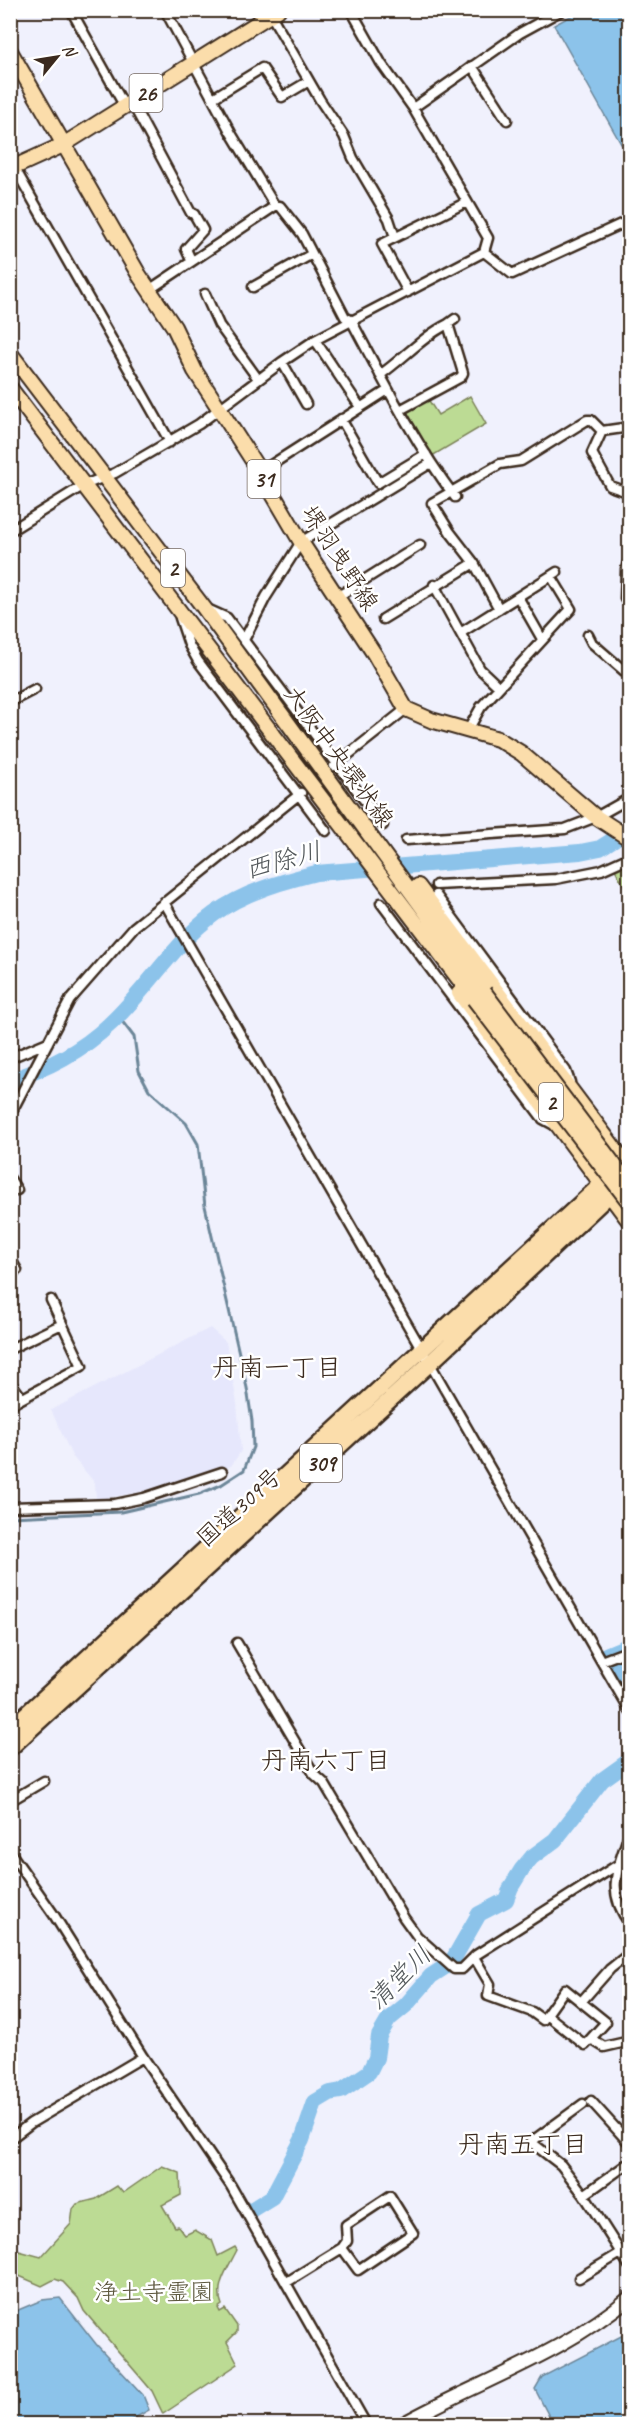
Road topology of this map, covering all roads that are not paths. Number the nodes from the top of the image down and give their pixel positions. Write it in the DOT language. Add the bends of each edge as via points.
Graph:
graph roads {
  1 [pos="71,10"];
  2 [pos="165,10"];
  3 [pos="351,10"];
  4 [pos="562,10"];
  5 [pos="275,13"];
  6 [pos="10,51"];
  7 [pos="195,63"];
  8 [pos="472,66"];
  9 [pos="309,81"];
  10 [pos="213,98"];
  11 [pos="128,105"];
  12 [pos="413,108"];
  13 [pos="507,120"];
  14 [pos="63,145"];
  15 [pos="12,168"];
  16 [pos="467,202"];
  17 [pos="275,206"];
  18 [pos="630,220"];
  19 [pos="395,237"];
  20 [pos="484,252"];
  21 [pos="312,254"];
  22 [pos="191,260"];
  23 [pos="253,287"];
  24 [pos="149,290"];
  25 [pos="408,292"];
  26 [pos="205,294"];
  27 [pos="351,320"];
  28 [pos="315,340"];
  29 [pos="10,352"];
  30 [pos="282,362"];
  31 [pos="380,375"];
  32 [pos="258,379"];
  33 [pos="10,388"];
  34 [pos="388,390"];
  35 [pos="306,404"];
  36 [pos="360,407"];
  37 [pos="220,409"];
  38 [pos="400,410"];
  39 [pos="341,419"];
  40 [pos="630,427"];
  41 [pos="602,431"];
  42 [pos="171,442"];
  43 [pos="426,454"];
  44 [pos="431,463"];
  45 [pos="260,472"];
  46 [pos="104,477"];
  47 [pos="84,485"];
  48 [pos="630,493"];
  49 [pos="452,494"];
  50 [pos="10,531"];
  51 [pos="301,542"];
  52 [pos="420,545"];
  53 [pos="630,556"];
  54 [pos="474,562"];
  55 [pos="628,569"];
  56 [pos="434,585"];
  57 [pos="337,597"];
  58 [pos="518,597"];
  59 [pos="626,599"];
  60 [pos="176,608"];
  61 [pos="204,608"];
  62 [pos="499,609"];
  63 [pos="383,619"];
  64 [pos="462,632"];
  65 [pos="588,635"];
  66 [pos="542,639"];
  67 [pos="244,640"];
  68 [pos="630,676"];
  69 [pos="499,687"];
  70 [pos="35,689"];
  71 [pos="10,702"];
  72 [pos="406,709"];
  73 [pos="468,730"];
  74 [pos="336,765"];
  75 [pos="300,794"];
  76 [pos="630,798"];
  77 [pos="599,818"];
  78 [pos="383,825"];
  79 [pos="326,831"];
  80 [pos="630,839"];
  81 [pos="406,840"];
  82 [pos="630,857"];
  83 [pos="409,882"];
  84 [pos="382,884"];
  85 [pos="436,885"];
  86 [pos="436,895"];
  87 [pos="164,902"];
  88 [pos="381,903"];
  89 [pos="479,995"];
  90 [pos="46,1046"];
  91 [pos="10,1058"];
  92 [pos="575,1097"];
  93 [pos="17,1098"];
  94 [pos="10,1114"];
  95 [pos="562,1130"];
  96 [pos="628,1166"];
  97 [pos="10,1179"];
  98 [pos="630,1186"];
  99 [pos="17,1190"];
  100 [pos="606,1190"];
  101 [pos="630,1203"];
  102 [pos="630,1222"];
  103 [pos="10,1257"];
  104 [pos="17,1270"];
  105 [pos="51,1300"];
  106 [pos="62,1323"];
  107 [pos="10,1349"];
  108 [pos="422,1349"];
  109 [pos="430,1363"];
  110 [pos="10,1382"];
  111 [pos="22,1398"];
  112 [pos="10,1405"];
  113 [pos="222,1472"];
  114 [pos="10,1507"];
  115 [pos="237,1643"];
  116 [pos="630,1650"];
  117 [pos="603,1661"];
  118 [pos="630,1711"];
  119 [pos="10,1729"];
  120 [pos="10,1748"];
  121 [pos="44,1781"];
  122 [pos="10,1801"];
  123 [pos="630,1831"];
  124 [pos="10,1852"];
  125 [pos="630,1857"];
  126 [pos="618,1864"];
  127 [pos="630,1924"];
  128 [pos="630,1953"];
  129 [pos="474,1957"];
  130 [pos="581,2002"];
  131 [pos="547,2015"];
  132 [pos="591,2039"];
  133 [pos="630,2041"];
  134 [pos="143,2057"];
  135 [pos="10,2139"];
  136 [pos="630,2144"];
  137 [pos="630,2162"];
  138 [pos="584,2195"];
  139 [pos="342,2248"];
  140 [pos="619,2254"];
  141 [pos="630,2267"];
  142 [pos="579,2278"];
  143 [pos="287,2282"];
  144 [pos="630,2297"];
  145 [pos="366,2424"];
  146 [pos="402,2424"];
  1 -- 11 [label="street"];
  2 -- 7 [label="street"];
  3 -- 12 [label="street"];
  4 -- 8 [label="street"];
  5 -- 7 [label="main road, 26"];
  5 -- 9 [label="street"];
  6 -- 14 [label="main road, 堺羽曳野線 / 31"];
  7 -- 10 [label="street"];
  7 -- 11 [label="main road, 26"];
  8 -- 12 [label="street"];
  8 -- 13 [label="street"];
  9 -- 10 [label="street" via="282,97 262,68"];
  9 -- 19 [label="street" via="344,136"];
  10 -- 17 [label="street"];
  11 -- 14 [label="main road, 26"];
  11 -- 22 [label="street" via="203,230 186,249"];
  12 -- 16 [label="street"];
  14 -- 15 [label="main road, 26"];
  14 -- 24 [label="main road, 堺羽曳野線 / 31"];
  15 -- 42 [label="street"];
  16 -- 19 [label="street"];
  16 -- 20 [label="street" via="488,238"];
  17 -- 21 [label="street" via="280,206 302,234"];
  17 -- 22 [label="street"];
  18 -- 20 [label="street" via="512,274"];
  19 -- 25 [label="street" via="382,244"];
  20 -- 25 [label="street"];
  21 -- 23 [label="street"];
  21 -- 27 [label="street" via="345,317"];
  22 -- 24 [label="street"];
  24 -- 37 [label="main road, 堺羽曳野線 / 31"];
  25 -- 27 [label="street"];
  26 -- 32 [label="street" via="219,325"];
  27 -- 28 [label="street"];
  27 -- 31 [label="street"];
  28 -- 30 [label="street"];
  28 -- 36 [label="street"];
  29 -- 46 [label="main road, 大阪中央環状線 / 2"];
  30 -- 32 [label="street"];
  30 -- 35 [label="street"];
  31 -- 34 [label="street"];
  31 -- 38 [label="street" via="452,321 461,377"];
  32 -- 37 [label="street"];
  33 -- 47 [label="main road, 大阪中央環状線 / 2"];
  34 -- 36 [label="street"];
  34 -- 38 [label="street"];
  36 -- 39 [label="street"];
  37 -- 42 [label="street"];
  37 -- 45 [label="main road, 堺羽曳野線 / 31"];
  38 -- 43 [label="street"];
  39 -- 43 [label="street" via="378,483"];
  39 -- 45 [label="street"];
  40 -- 41 [label="street"];
  41 -- 48 [label="street" via="592,453 610,486"];
  41 -- 49 [label="street" via="587,420 521,461 500,464"];
  42 -- 46 [label="street"];
  43 -- 44 [label="street"];
  44 -- 49 [label="street"];
  44 -- 51 [label="street"];
  45 -- 51 [label="main road, 堺羽曳野線 / 31"];
  46 -- 47 [label="street"];
  46 -- 61 [label="main road, 大阪中央環状線 / 2"];
  47 -- 50 [label="street"];
  47 -- 60 [label="main road, 大阪中央環状線 / 2"];
  49 -- 54 [label="street" via="432,503"];
  51 -- 57 [label="main road, 堺羽曳野線 / 31"];
  51 -- 67 [label="street"];
  52 -- 57 [label="street"];
  53 -- 55 [label="street"];
  54 -- 56 [label="street"];
  54 -- 62 [label="street"];
  55 -- 59 [label="street"];
  56 -- 63 [label="street"];
  56 -- 64 [label="street"];
  57 -- 72 [label="main road, 堺羽曳野線 / 31"];
  58 -- 62 [label="street"];
  58 -- 66 [label="street"];
  58 -- 66 [label="street" via="554,574 571,609"];
  60 -- 75 [label="street" via="198,661"];
  60 -- 84 [label="main road, 大阪中央環状線 / 2"];
  61 -- 67 [label="street" via="227,618"];
  61 -- 83 [label="main road, 大阪中央環状線 / 2"];
  62 -- 64 [label="street"];
  64 -- 69 [label="street" via="480,669"];
  65 -- 68 [label="street"];
  66 -- 69 [label="street"];
  67 -- 74 [label="street"];
  69 -- 73 [label="street"];
  70 -- 71 [label="street"];
  72 -- 73 [label="main road"];
  72 -- 74 [label="street"];
  73 -- 77 [label="main road" via="498,739 521,753"];
  74 -- 78 [label="street"];
  75 -- 79 [label="street"];
  75 -- 87 [label="street"];
  76 -- 77 [label="street"];
  77 -- 80 [label="main road"];
  77 -- 81 [label="street" via="565,830"];
  82 -- 85 [label="street" via="601,870 556,879"];
  83 -- 89 [label="main road, 2"];
  83 -- 92 [label="main road"];
  84 -- 89 [label="main road, 2"];
  84 -- 95 [label="main road"];
  86 -- 92 [label="street" via="566,1071"];
  87 -- 90 [label="street" via="134,927 70,1000"];
  87 -- 108 [label="street"];
  88 -- 95 [label="street" via="543,1119"];
  89 -- 98 [label="main road, 2, bridge"];
  89 -- 101 [label="main road, 2, bridge"];
  90 -- 91 [label="street"];
  90 -- 93 [label="street"];
  92 -- 96 [label="main road"];
  93 -- 94 [label="street"];
  95 -- 100 [label="main road"];
  96 -- 100 [label="highway, 国道309号 / 309"];
  97 -- 99 [label="street"];
  100 -- 102 [label="main road"];
  100 -- 108 [label="highway, 国道309号 / 309"];
  100 -- 109 [label="highway, 国道309号 / 309"];
  103 -- 104 [label="street"];
  105 -- 106 [label="street"];
  106 -- 107 [label="street"];
  106 -- 111 [label="street" via="82,1366"];
  108 -- 109 [label="street"];
  108 -- 119 [label="highway, 国道309号 / 309"];
  109 -- 117 [label="street"];
  109 -- 120 [label="highway, 国道309号 / 309"];
  110 -- 111 [label="street"];
  111 -- 112 [label="street"];
  113 -- 114 [label="street" via="115,1504"];
  115 -- 129 [label="street" via="417,1936 454,1969 462,1969"];
  116 -- 117 [label="street"];
  117 -- 118 [label="street"];
  121 -- 122 [label="street"];
  123 -- 126 [label="street"];
  124 -- 134 [label="street"];
  125 -- 126 [label="street"];
  126 -- 127 [label="street" via="616,1899"];
  126 -- 129 [label="street"];
  128 -- 130 [label="street"];
  129 -- 131 [label="street" via="490,1984 488,1996 543,2020"];
  130 -- 131 [label="street" via="565,1989"];
  130 -- 132 [label="street" via="606,2022"];
  131 -- 132 [label="street" via="585,2045"];
  132 -- 133 [label="street" via="604,2047"];
  134 -- 135 [label="street"];
  134 -- 143 [label="street" via="231,2186"];
  136 -- 138 [label="street" via="587,2102 531,2142 561,2165"];
  137 -- 138 [label="street"];
  138 -- 140 [label="street"];
  139 -- 139 [label="street" via="347,2241 346,2225 390,2196 413,2233 358,2270"];
  139 -- 143 [label="street"];
  140 -- 141 [label="street"];
  140 -- 142 [label="street"];
  143 -- 145 [label="street"];
  144 -- 146 [label="street" via="571,2339"];
}
